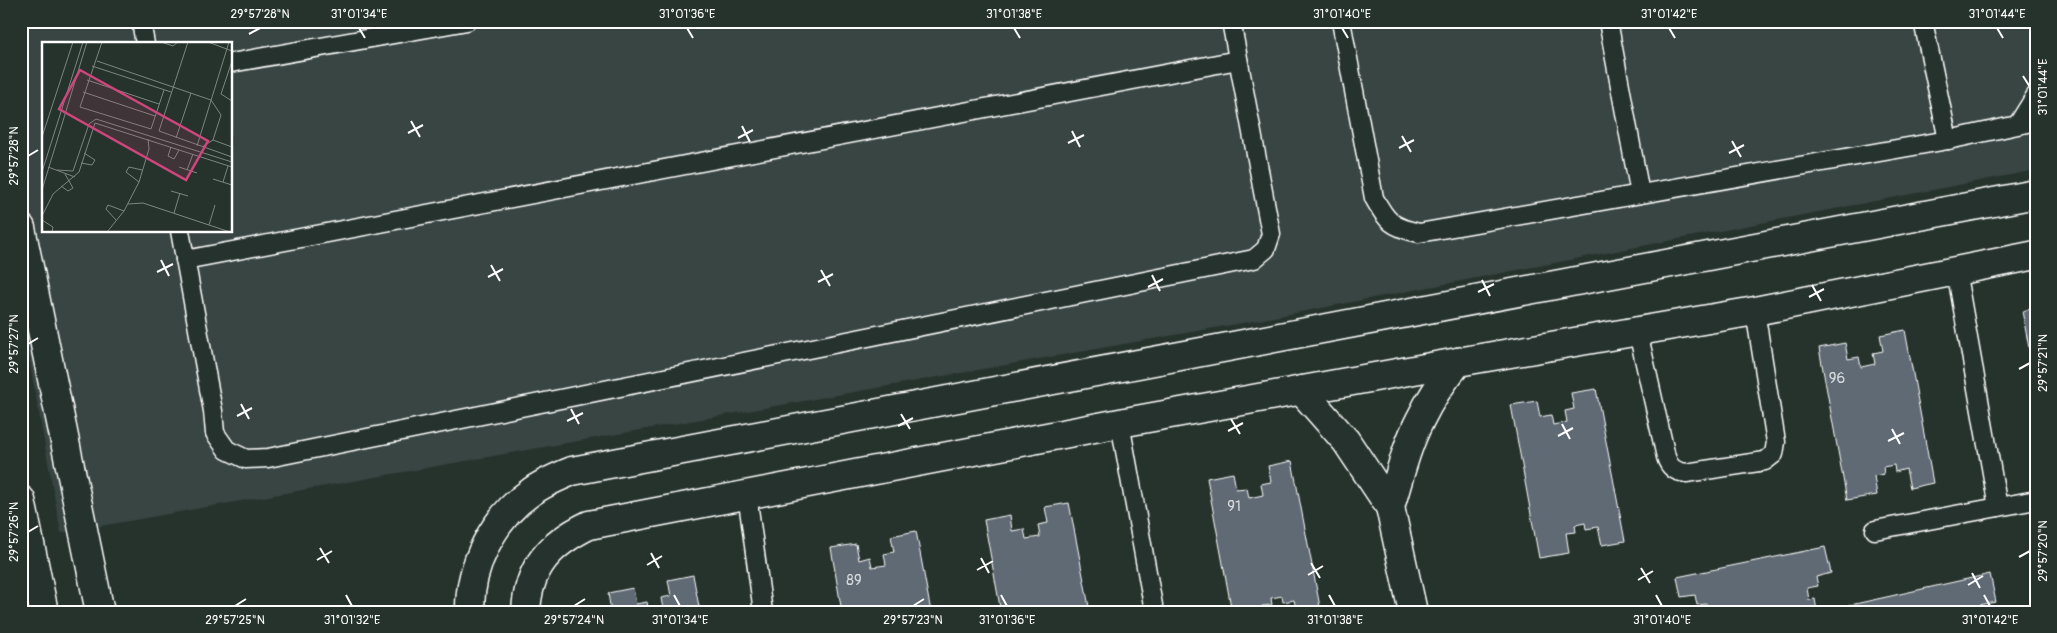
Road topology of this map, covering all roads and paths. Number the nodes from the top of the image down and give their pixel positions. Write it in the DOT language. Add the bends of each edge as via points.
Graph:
graph roads {
  1 [pos="141,21"];
  2 [pos="467,21"];
  3 [pos="1231,21"];
  4 [pos="1341,21"];
  5 [pos="1608,21"];
  6 [pos="1923,21"];
  7 [pos="145,42"];
  8 [pos="1238,60"];
  9 [pos="232,63"];
  10 [pos="2036,94"];
  11 [pos="2027,122"];
  12 [pos="1948,140"];
  13 [pos="1640,194"];
  14 [pos="2036,194"];
  15 [pos="21,228"];
  16 [pos="180,232"];
  17 [pos="2036,255"];
  18 [pos="185,260"];
  19 [pos="1956,270"];
  20 [pos="1755,311"];
  21 [pos="1638,332"];
  22 [pos="1458,362"];
  23 [pos="1301,390"];
  24 [pos="1120,423"];
  25 [pos="747,494"];
  26 [pos="21,500"];
  27 [pos="2036,500"];
  28 [pos="1998,507"];
  29 [pos="1390,508"];
  30 [pos="1875,530"];
  31 [pos="1153,605"];
  32 [pos="44,612"];
  33 [pos="100,612"];
  34 [pos="470,612"];
  35 [pos="526,612"];
  36 [pos="763,612"];
  37 [pos="1413,612"];
  1 -- 7 [label="lane"];
  2 -- 9 [label="lane"];
  3 -- 8 [label="lane"];
  4 -- 13 [label="lane" via="1374,198 1384,215 1400,228 1419,233"];
  5 -- 13 [label="lane"];
  6 -- 12 [label="lane"];
  8 -- 18 [label="lane"];
  8 -- 18 [label="lane" via="1271,234 1266,249 1254,259 268,458 246,459 227,450 215,433"];
  10 -- 11 [label="lane"];
  11 -- 12 [label="lane"];
  12 -- 13 [label="lane"];
  14 -- 34 [label="street" via="572,472 530,492 497,525 477,566"];
  15 -- 33 [label="street"];
  16 -- 18 [label="lane"];
  17 -- 19 [label="street"];
  19 -- 20 [label="street"];
  19 -- 28 [label="lane"];
  20 -- 21 [label="street"];
  20 -- 21 [label="lane" via="1776,442 1774,454 1765,461 1686,473 1671,467"];
  21 -- 22 [label="street"];
  22 -- 23 [label="street"];
  22 -- 29 [label="street" via="1436,390 1419,421"];
  23 -- 24 [label="street"];
  23 -- 29 [label="street" via="1346,440"];
  24 -- 25 [label="street"];
  24 -- 31 [label="lane"];
  25 -- 35 [label="street" via="589,525 566,536 534,573 526,597"];
  25 -- 36 [label="lane"];
  26 -- 32 [label="street"];
  27 -- 28 [label="lane"];
  28 -- 30 [label="lane"];
  29 -- 37 [label="street"];
}
